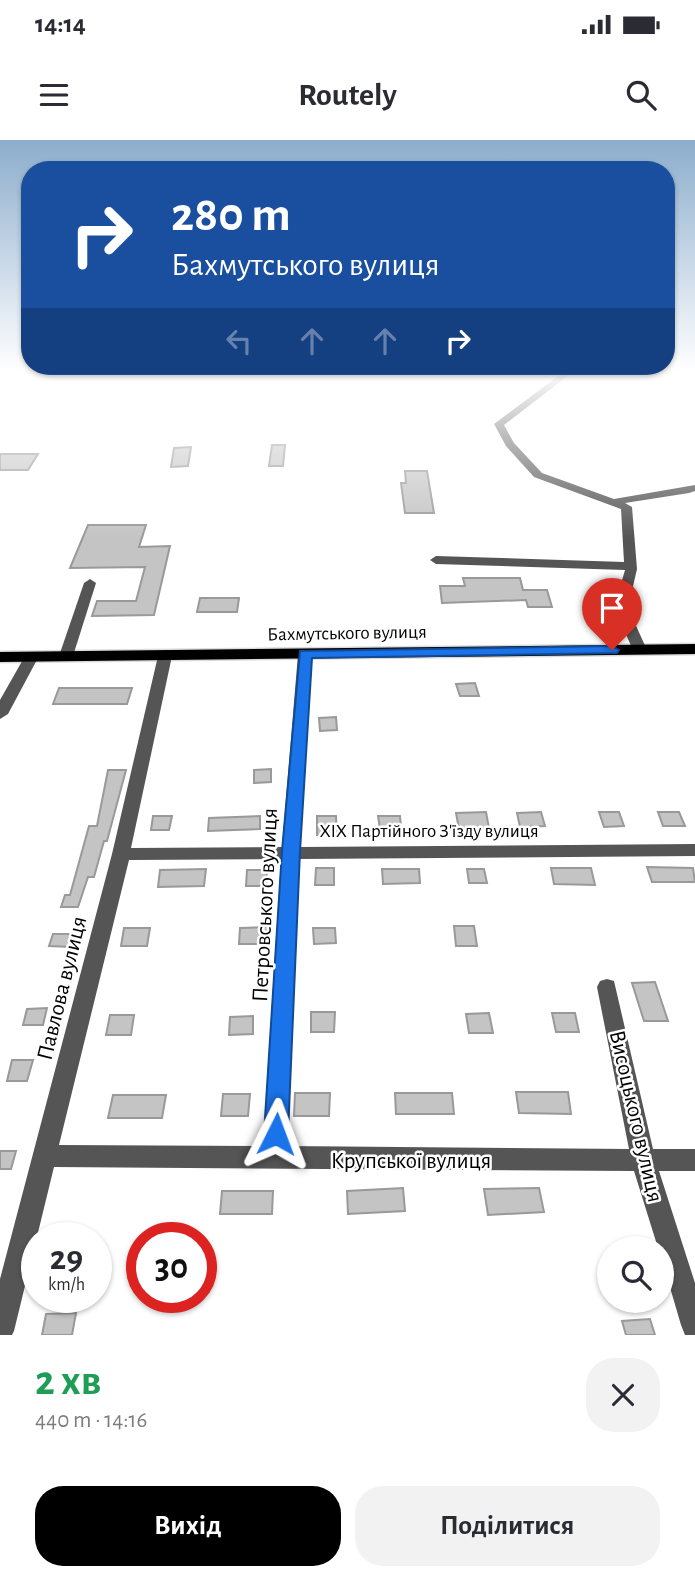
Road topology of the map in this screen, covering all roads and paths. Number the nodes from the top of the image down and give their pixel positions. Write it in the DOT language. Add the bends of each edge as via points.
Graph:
graph roads {
  1 [pos="501,427"];
  2 [pos="695,488"];
  3 [pos="615,502"];
  4 [pos="436,560"];
  5 [pos="631,565"];
  6 [pos="90,583"];
  7 [pos="640,649"];
  8 [pos="695,649"];
  9 [pos="305,654"];
  10 [pos="0,656"];
  11 [pos="32,656"];
  12 [pos="66,656"];
  13 [pos="166,656"];
  14 [pos="0,714"];
  15 [pos="695,850"];
  16 [pos="291,851"];
  17 [pos="121,854"];
  18 [pos="607,987"];
  19 [pos="44,1156"];
  20 [pos="274,1159"];
  21 [pos="643,1160"];
  22 [pos="695,1160"];
  23 [pos="695,1325"];
  24 [pos="0,1331"];
  1 -- 3 [label="street" via="538,475"];
  2 -- 3 [label="street"];
  3 -- 5 [label="street" via="626,507"];
  4 -- 5 [label="street"];
  5 -- 7 [label="street" via="621,608"];
  6 -- 12 [label="street"];
  7 -- 8 [label="main road, Бахмутського вулиця"];
  7 -- 9 [label="main road, Бахмутського вулиця"];
  9 -- 13 [label="main road, Бахмутського вулиця"];
  9 -- 16 [label="street, Петровського вулиця"];
  10 -- 11 [label="main road, Бахмутського вулиця"];
  11 -- 12 [label="main road, Бахмутського вулиця"];
  11 -- 14 [label="street"];
  12 -- 13 [label="main road, Бахмутського вулиця"];
  13 -- 17 [label="street, Павлова вулиця"];
  15 -- 16 [label="street, XIX Партійного З'їзду вулиця"];
  16 -- 17 [label="street, XIX Партійного З'їзду вулиця"];
  16 -- 20 [label="street, Петровського вулиця"];
  17 -- 19 [label="street, Павлова вулиця"];
  18 -- 21 [label="street, Висоцького вулиця"];
  19 -- 20 [label="street, Крупської вулиця"];
  19 -- 24 [label="street, Павлова вулиця"];
  20 -- 21 [label="street, Крупської вулиця"];
  21 -- 22 [label="street, Крупської вулиця"];
  21 -- 23 [label="street, Висоцького вулиця"];
}
